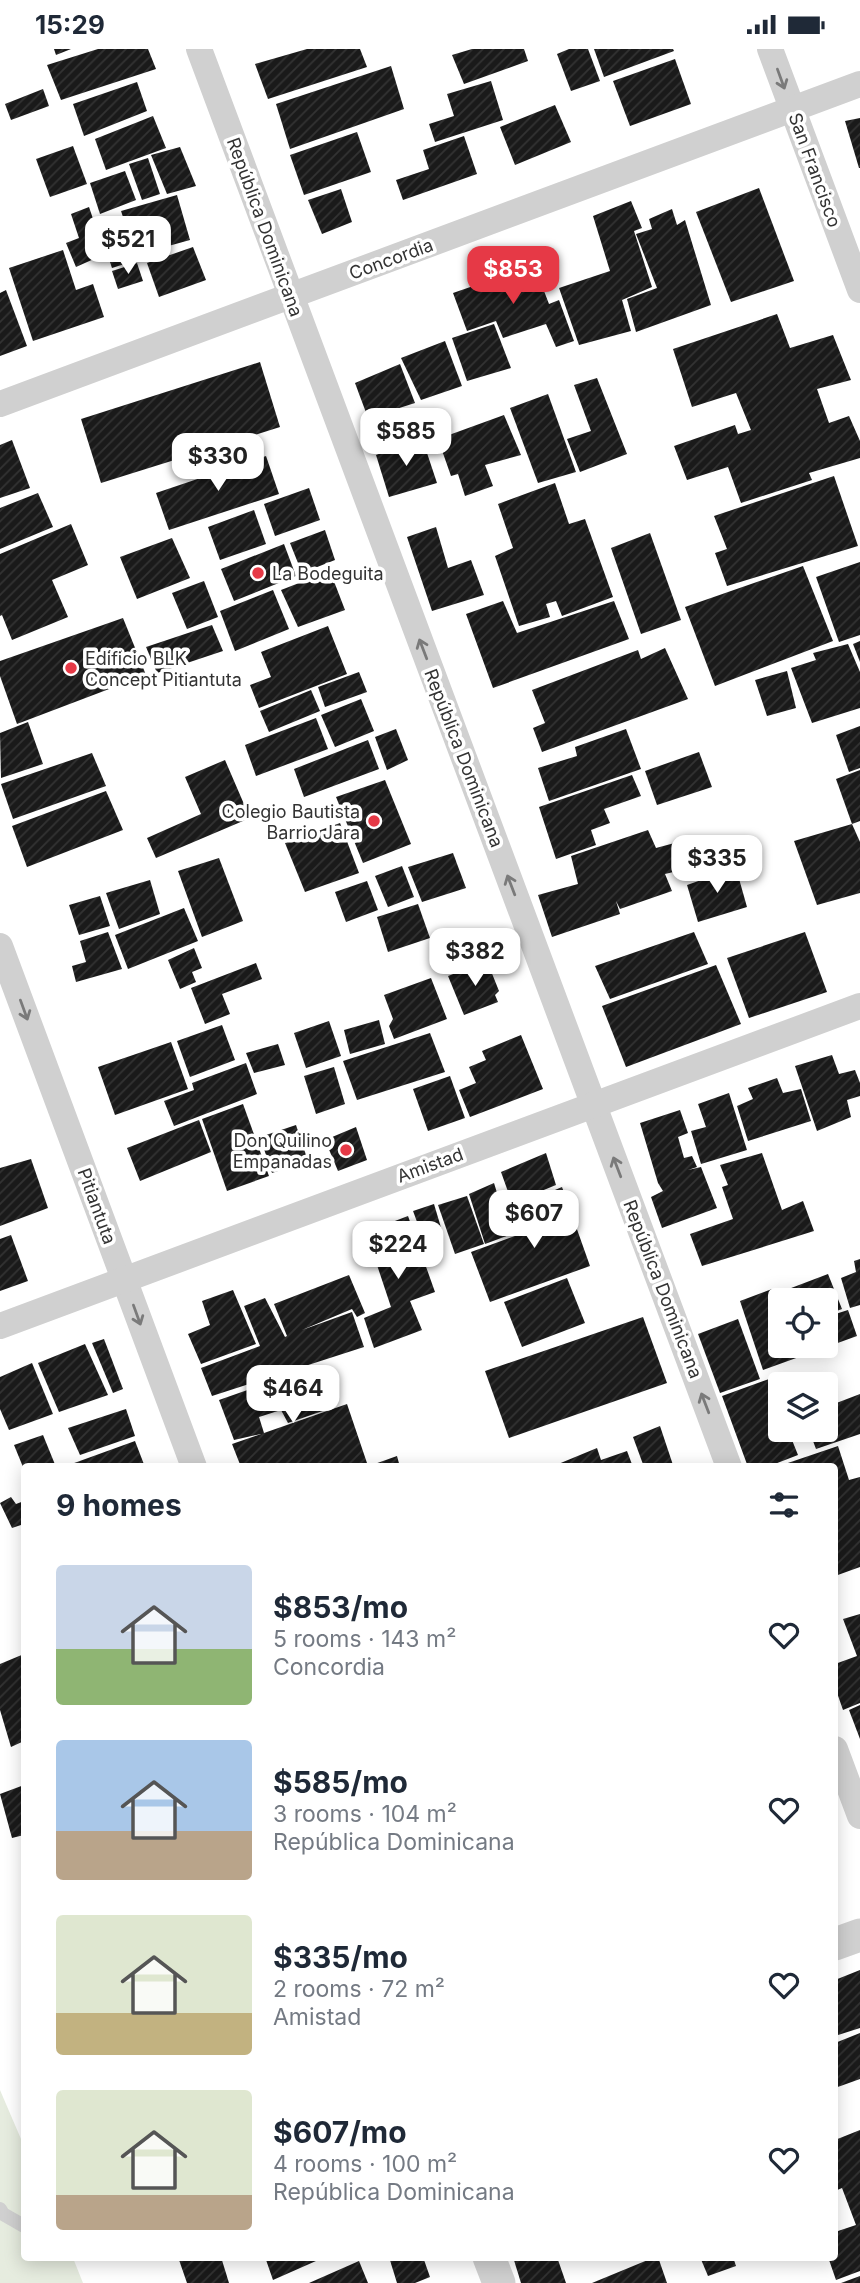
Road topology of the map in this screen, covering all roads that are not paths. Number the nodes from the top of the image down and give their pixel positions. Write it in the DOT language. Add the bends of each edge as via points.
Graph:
graph roads {
  1 [pos="199,49"];
  2 [pos="770,49"];
  3 [pos="860,83"];
  4 [pos="792,109"];
  5 [pos="860,290"];
  6 [pos="291,296"];
  7 [pos="0,404"];
  8 [pos="0,946"];
  9 [pos="860,1006"];
  10 [pos="594,1104"];
  11 [pos="124,1278"];
  12 [pos="0,1326"];
  13 [pos="193,1463"];
  14 [pos="728,1463"];
  15 [pos="838,1757"];
  16 [pos="860,1816"];
  17 [pos="860,1935"];
  18 [pos="838,1943"];
  19 [pos="0,2209"];
  20 [pos="21,2224"];
  21 [pos="491,2261"];
  22 [pos="499,2283"];
  1 -- 6 [label="street, República Dominicana"];
  2 -- 4 [label="street, San Francisco, one-way"];
  3 -- 4 [label="street, Concordia"];
  4 -- 5 [label="street, San Francisco"];
  4 -- 6 [label="street, Concordia"];
  6 -- 7 [label="street, Concordia"];
  10 -- 6 [label="street, República Dominicana, one-way"];
  8 -- 11 [label="street, Pitiantuta, one-way"];
  9 -- 10 [label="street, Amistad"];
  10 -- 11 [label="street, Amistad"];
  14 -- 10 [label="street, República Dominicana, one-way"];
  11 -- 12 [label="street, Amistad"];
  11 -- 13 [label="street, Pitiantuta, one-way"];
  15 -- 16 [label="street"];
  17 -- 18 [label="street"];
  19 -- 20 [label="lane"];
  21 -- 22 [label="street"];
}
